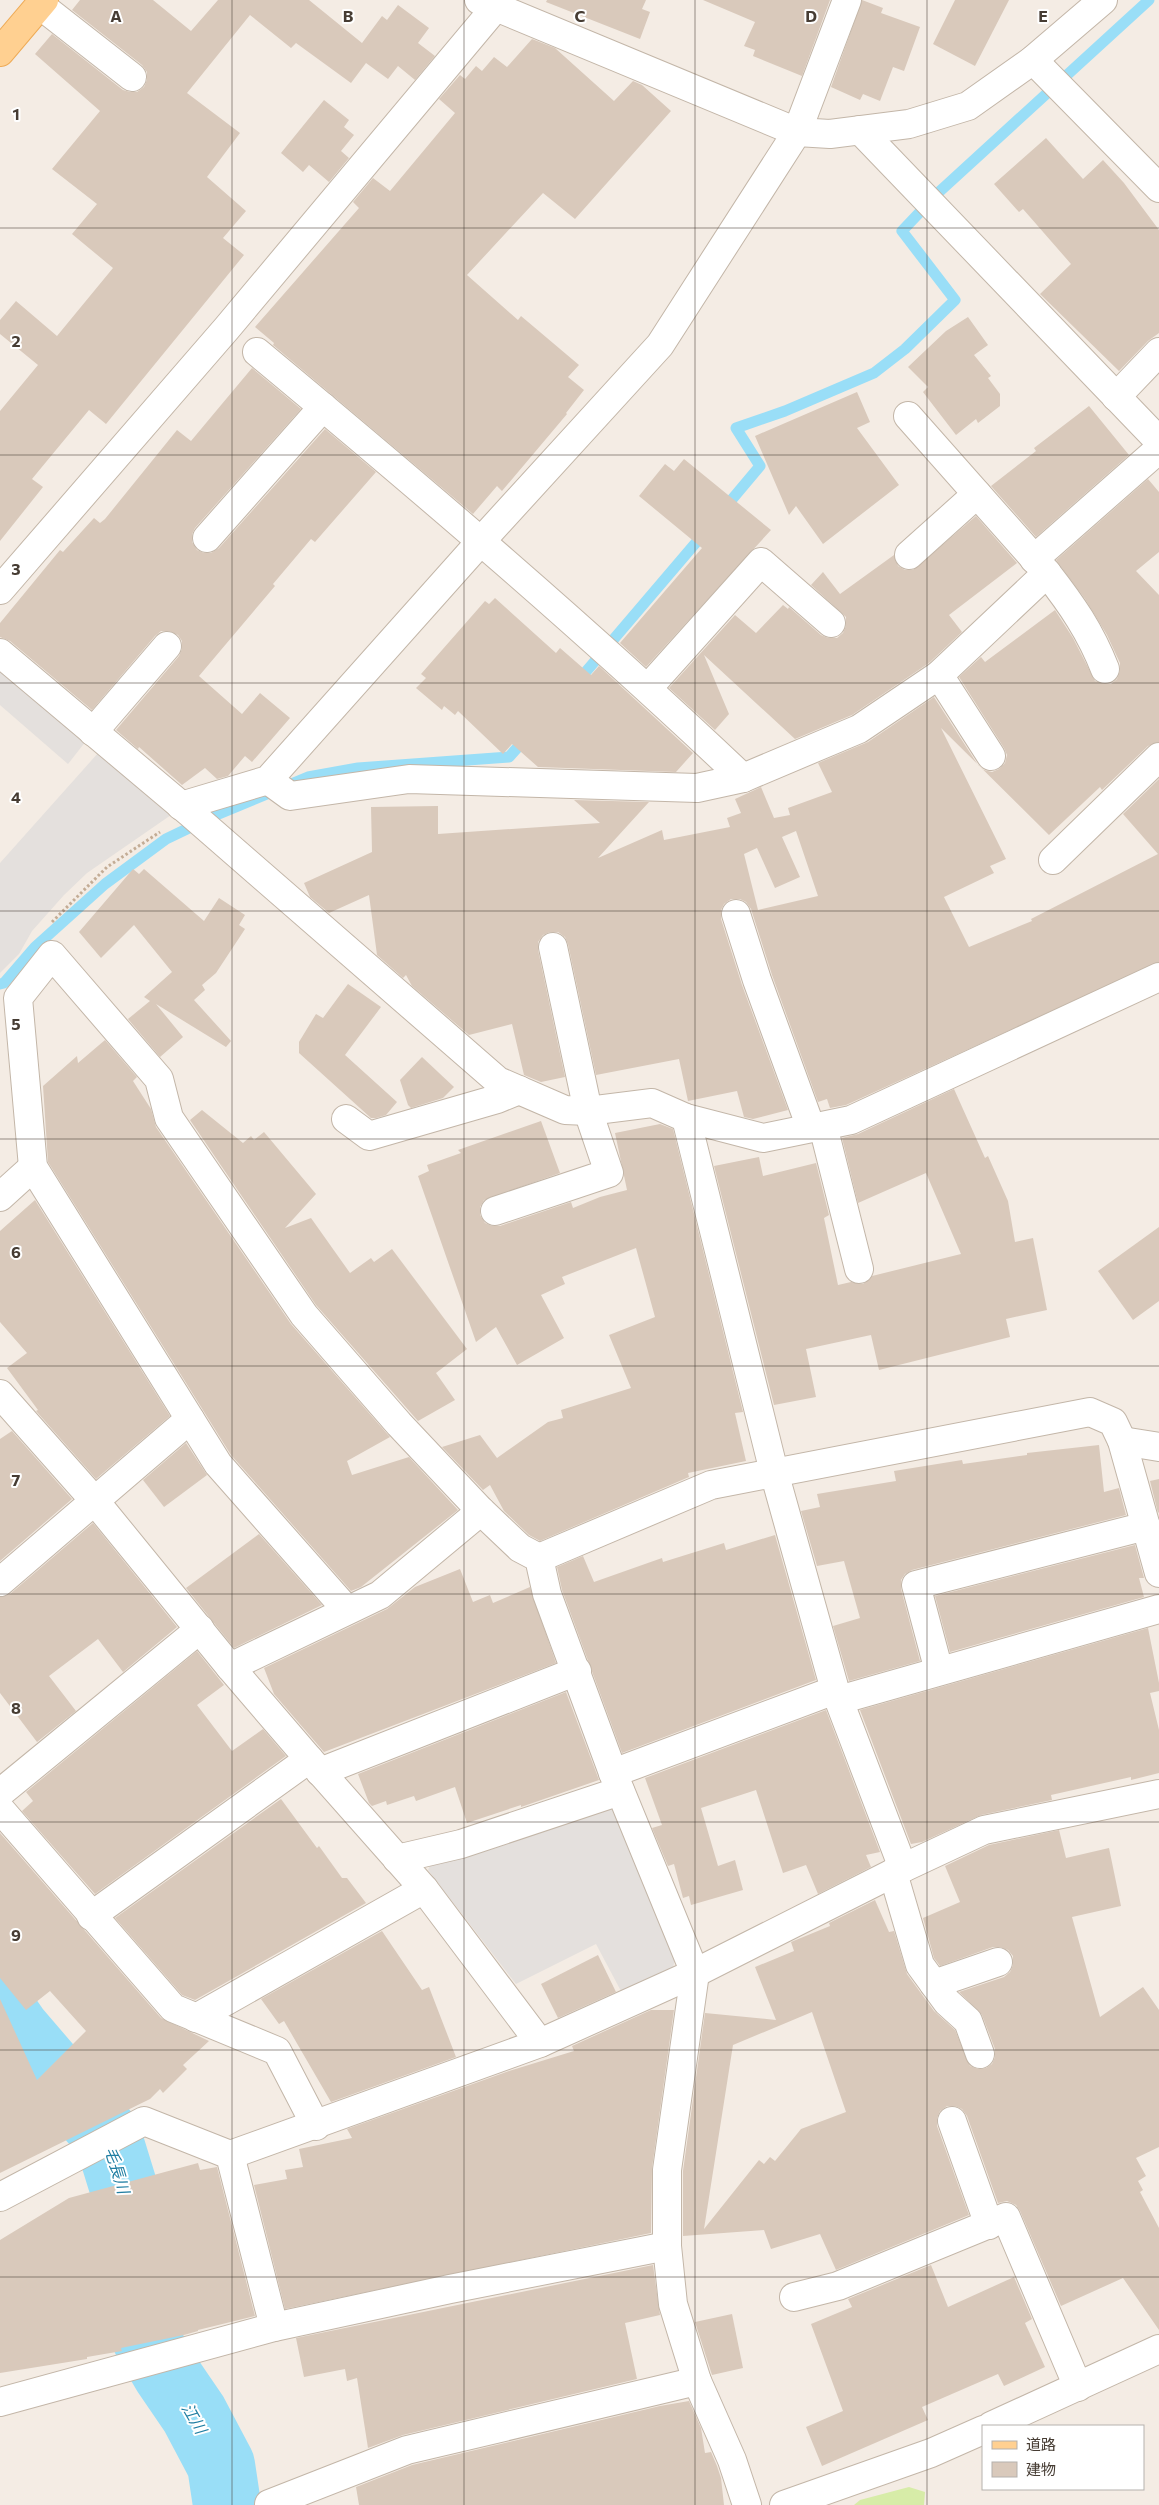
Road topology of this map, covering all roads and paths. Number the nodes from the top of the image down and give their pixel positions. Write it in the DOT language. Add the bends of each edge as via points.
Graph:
graph roads {
  1 [pos="847,0"];
  2 [pos="1103,0"];
  3 [pos="485,2"];
  4 [pos="42,3"];
  5 [pos="0,52"];
  6 [pos="1032,60"];
  7 [pos="132,77"];
  8 [pos="860,130"];
  9 [pos="797,132"];
  10 [pos="1159,188"];
  11 [pos="257,352"];
  12 [pos="1159,352"];
  13 [pos="1116,397"];
  14 [pos="323,406"];
  15 [pos="908,416"];
  16 [pos="1159,442"];
  17 [pos="1159,449"];
  18 [pos="977,494"];
  19 [pos="207,538"];
  20 [pos="482,540"];
  21 [pos="909,555"];
  22 [pos="1040,566"];
  23 [pos="0,590"];
  24 [pos="831,623"];
  25 [pos="167,646"];
  26 [pos="0,653"];
  27 [pos="1105,669"];
  28 [pos="939,675"];
  29 [pos="648,688"];
  30 [pos="93,732"];
  31 [pos="991,756"];
  32 [pos="1159,757"];
  33 [pos="743,778"];
  34 [pos="268,780"];
  35 [pos="185,809"];
  36 [pos="1053,860"];
  37 [pos="736,914"];
  38 [pos="553,948"];
  39 [pos="52,955"];
  40 [pos="1159,977"];
  41 [pos="519,1090"];
  42 [pos="588,1111"];
  43 [pos="686,1118"];
  44 [pos="346,1119"];
  45 [pos="817,1127"];
  46 [pos="33,1167"];
  47 [pos="0,1196"];
  48 [pos="495,1211"];
  49 [pos="859,1269"];
  50 [pos="3,1404"];
  51 [pos="190,1419"];
  52 [pos="1122,1441"];
  53 [pos="1159,1447"];
  54 [pos="774,1472"];
  55 [pos="94,1500"];
  56 [pos="481,1511"];
  57 [pos="1146,1526"];
  58 [pos="539,1558"];
  59 [pos="1159,1573"];
  60 [pos="0,1582"];
  61 [pos="346,1609"];
  62 [pos="1159,1609"];
  63 [pos="200,1629"];
  64 [pos="230,1667"];
  65 [pos="577,1671"];
  66 [pos="939,1671"];
  67 [pos="837,1695"];
  68 [pos="315,1766"];
  69 [pos="616,1782"];
  70 [pos="0,1793"];
  71 [pos="1159,1794"];
  72 [pos="0,1809"];
  73 [pos="397,1859"];
  74 [pos="898,1870"];
  75 [pos="424,1889"];
  76 [pos="91,1916"];
  77 [pos="998,1962"];
  78 [pos="695,1973"];
  79 [pos="934,1984"];
  80 [pos="196,2018"];
  81 [pos="540,2043"];
  82 [pos="980,2054"];
  83 [pos="952,2121"];
  84 [pos="316,2126"];
  85 [pos="230,2155"];
  86 [pos="0,2197"];
  87 [pos="989,2225"];
  88 [pos="667,2246"];
  89 [pos="794,2297"];
  90 [pos="274,2327"];
  91 [pos="1159,2349"];
  92 [pos="696,2381"];
  93 [pos="1078,2387"];
  94 [pos="0,2402"];
  95 [pos="993,2425"];
  96 [pos="982,2430"];
  97 [pos="269,2504"];
  98 [pos="747,2505"];
  99 [pos="784,2505"];
  1 -- 9 [label="street"];
  2 -- 6 [label="street"];
  3 -- 9 [label="street"];
  3 -- 23 [label="street" via="226,328"];
  4 -- 5 [label="main road"];
  4 -- 7 [label="street"];
  6 -- 8 [label="street" via="968,106 910,124"];
  6 -- 10 [label="street"];
  8 -- 9 [label="street" via="830,134"];
  8 -- 13 [label="street"];
  9 -- 20 [label="street" via="660,345"];
  11 -- 14 [label="street"];
  12 -- 13 [label="street"];
  13 -- 16 [label="street"];
  14 -- 19 [label="street"];
  14 -- 20 [label="street"];
  15 -- 18 [label="street"];
  17 -- 22 [label="street"];
  18 -- 21 [label="street"];
  18 -- 22 [label="street"];
  20 -- 29 [label="street"];
  20 -- 34 [label="street"];
  22 -- 27 [label="street" via="1077,612"];
  22 -- 28 [label="street"];
  24 -- 29 [label="street" via="761,562"];
  25 -- 30 [label="street"];
  26 -- 30 [label="street"];
  28 -- 31 [label="street"];
  28 -- 33 [label="street" via="859,729"];
  29 -- 33 [label="street"];
  30 -- 35 [label="street"];
  32 -- 36 [label="street"];
  33 -- 34 [label="street" via="698,788 408,779 290,796"];
  34 -- 35 [label="street"];
  35 -- 39 [label="path" via="107,867 38,935"];
  35 -- 41 [label="street" via="498,1081"];
  37 -- 45 [label="street" via="757,980"];
  38 -- 42 [label="street"];
  39 -- 46 [label="street" via="18,998"];
  39 -- 56 [label="street" via="159,1079 170,1118 304,1315 399,1424"];
  40 -- 45 [label="street" via="851,1120"];
  41 -- 42 [label="street" via="565,1110"];
  41 -- 44 [label="street" via="369,1136"];
  42 -- 43 [label="street" via="652,1103"];
  42 -- 48 [label="street" via="609,1173"];
  43 -- 45 [label="street" via="763,1138"];
  43 -- 54 [label="street"];
  45 -- 49 [label="street"];
  46 -- 47 [label="street"];
  46 -- 51 [label="street"];
  50 -- 55 [label="street"];
  51 -- 55 [label="street"];
  51 -- 61 [label="street" via="218,1464"];
  52 -- 53 [label="street"];
  52 -- 54 [label="street" via="1114,1422 1090,1412"];
  52 -- 57 [label="street"];
  54 -- 58 [label="street" via="711,1485"];
  54 -- 67 [label="street"];
  55 -- 60 [label="street"];
  55 -- 63 [label="street"];
  56 -- 58 [label="street" via="520,1548"];
  56 -- 61 [label="street" via="380,1595"];
  57 -- 59 [label="street"];
  57 -- 66 [label="street" via="916,1584"];
  58 -- 65 [label="street" via="547,1594"];
  61 -- 64 [label="street"];
  62 -- 66 [label="street"];
  63 -- 64 [label="street"];
  63 -- 70 [label="street"];
  64 -- 68 [label="street"];
  65 -- 68 [label="street"];
  65 -- 69 [label="street"];
  66 -- 67 [label="street"];
  67 -- 69 [label="street"];
  67 -- 74 [label="street"];
  68 -- 73 [label="street"];
  68 -- 76 [label="street"];
  69 -- 73 [label="street" via="461,1844"];
  69 -- 78 [label="street"];
  71 -- 74 [label="street" via="984,1830"];
  72 -- 76 [label="street"];
  73 -- 75 [label="street"];
  74 -- 78 [label="street"];
  74 -- 79 [label="street" via="920,1965"];
  75 -- 80 [label="street"];
  75 -- 81 [label="street"];
  76 -- 80 [label="street" via="173,2008"];
  77 -- 79 [label="street"];
  78 -- 81 [label="street"];
  78 -- 88 [label="street" via="667,2170"];
  79 -- 82 [label="street" via="947,2002 968,2021"];
  80 -- 84 [label="street" via="277,2051"];
  81 -- 84 [label="street"];
  83 -- 87 [label="street"];
  84 -- 85 [label="street"];
  85 -- 86 [label="street" via="144,2121"];
  85 -- 90 [label="street"];
  87 -- 89 [label="street" via="838,2286"];
  87 -- 93 [label="street" via="1006,2217"];
  88 -- 90 [label="street"];
  88 -- 92 [label="street" via="673,2304"];
  90 -- 94 [label="street"];
  91 -- 93 [label="street"];
  92 -- 97 [label="street" via="407,2450"];
  92 -- 98 [label="street" via="732,2460"];
  93 -- 95 [label="street"];
  96 -- 99 [label="street" via="931,2453"];
}
